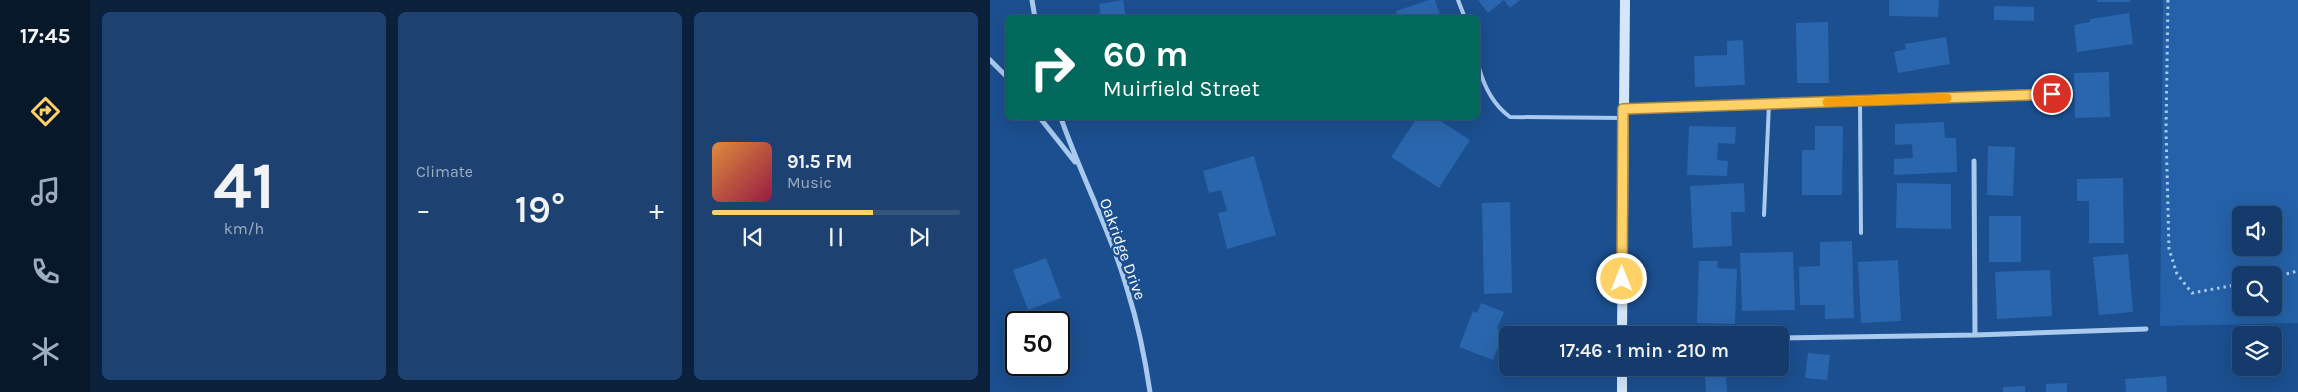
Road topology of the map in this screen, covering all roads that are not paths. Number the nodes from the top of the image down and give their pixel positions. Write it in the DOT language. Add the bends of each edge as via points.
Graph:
graph roads {
  1 [pos="1032,0"];
  2 [pos="1458,0"];
  3 [pos="1624,0"];
  4 [pos="1034,15"];
  5 [pos="1464,15"];
  6 [pos="990,60"];
  7 [pos="1480,74"];
  8 [pos="1005,75"];
  9 [pos="2052,94"];
  10 [pos="1860,101"];
  11 [pos="1769,104"];
  12 [pos="1623,114"];
  13 [pos="1042,120"];
  14 [pos="1062,120"];
  15 [pos="1974,161"];
  16 [pos="1078,166"];
  17 [pos="1764,215"];
  18 [pos="1861,233"];
  19 [pos="1622,326"];
  20 [pos="2146,329"];
  21 [pos="1975,336"];
  22 [pos="1789,338"];
  23 [pos="1622,376"];
  24 [pos="1150,392"];
  25 [pos="1622,392"];
  1 -- 4 [label="street"];
  2 -- 5 [label="lane"];
  3 -- 12 [label="main road"];
  6 -- 8 [label="street"];
  7 -- 12 [label="lane" via="1482,83 1501,111 1510,117"];
  9 -- 10 [label="street"];
  10 -- 11 [label="street"];
  10 -- 18 [label="lane"];
  11 -- 12 [label="street"];
  11 -- 17 [label="lane"];
  12 -- 19 [label="main road"];
  13 -- 16 [label="street"];
  14 -- 16 [label="street, Oakridge Drive"];
  15 -- 21 [label="street"];
  16 -- 24 [label="street, Oakridge Drive" via="1128,291"];
  20 -- 21 [label="street"];
  21 -- 22 [label="street"];
  23 -- 25 [label="main road"];
}
